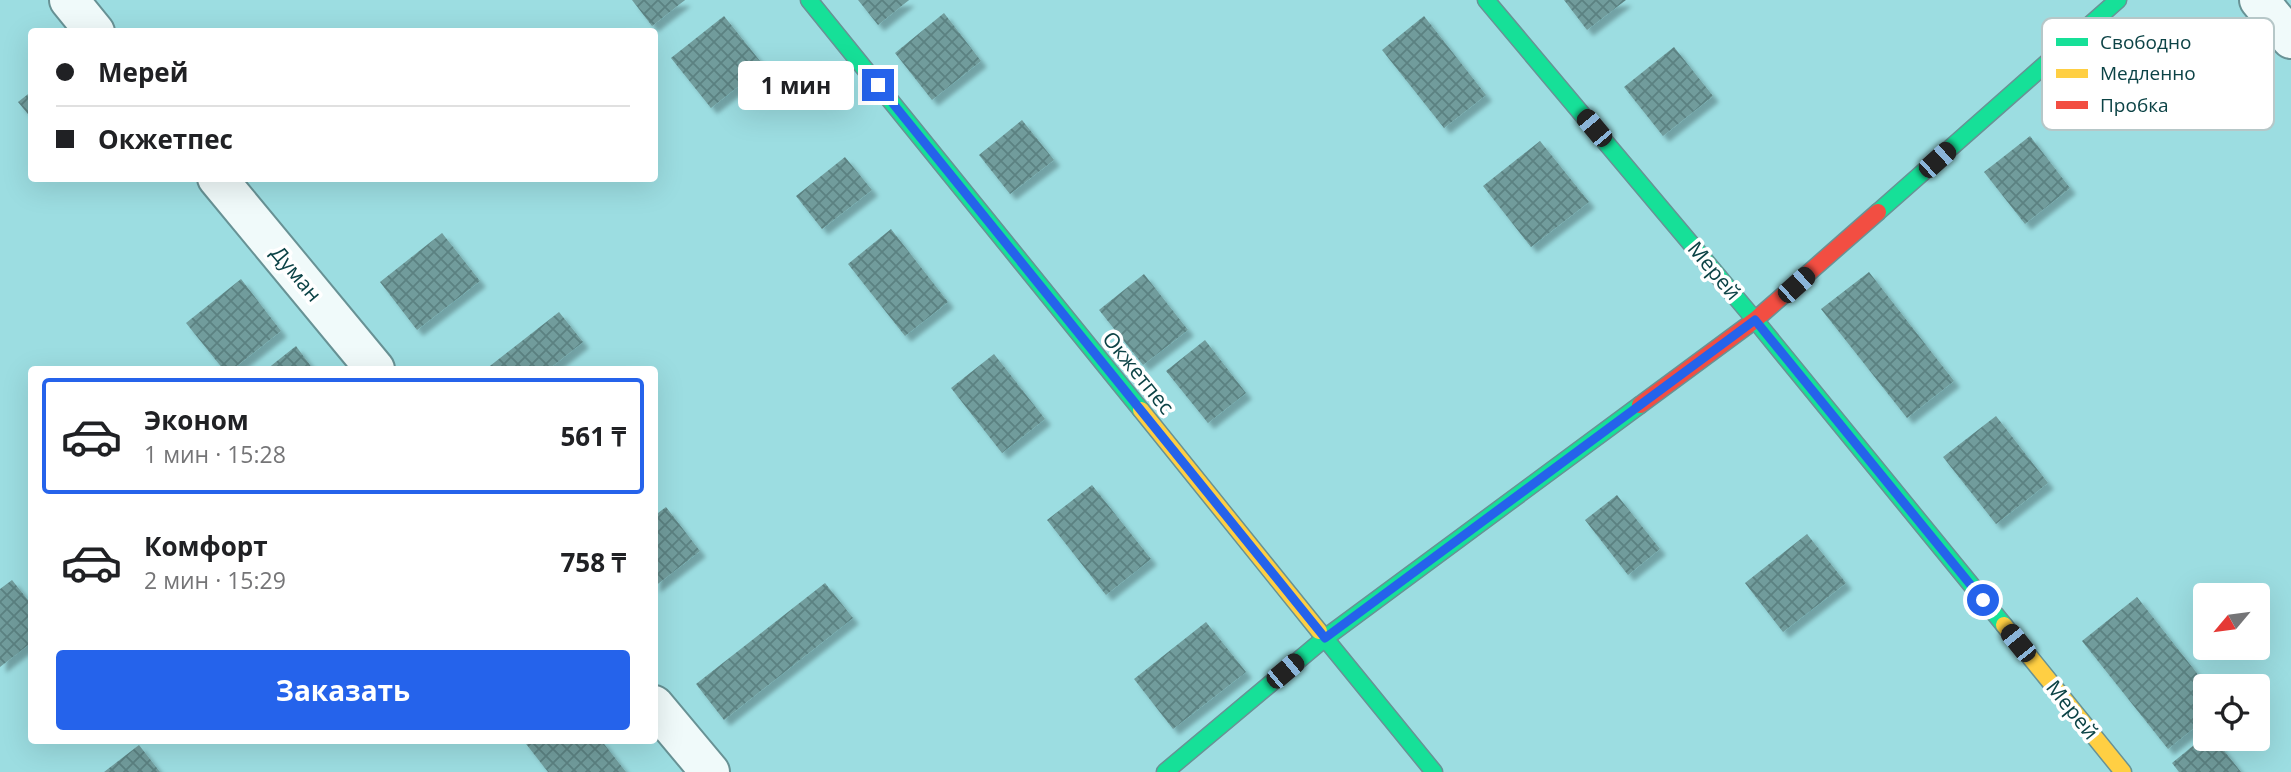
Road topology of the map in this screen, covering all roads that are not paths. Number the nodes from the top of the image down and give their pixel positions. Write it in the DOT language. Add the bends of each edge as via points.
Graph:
graph roads {
  1 [pos="69,0"];
  2 [pos="809,0"];
  3 [pos="1486,0"];
  4 [pos="2118,0"];
  5 [pos="2259,0"];
  6 [pos="2098,18"];
  7 [pos="92,28"];
  8 [pos="2291,38"];
  9 [pos="2042,67"];
  10 [pos="220,182"];
  11 [pos="1755,320"];
  12 [pos="373,366"];
  13 [pos="1325,638"];
  14 [pos="658,710"];
  15 [pos="710,772"];
  16 [pos="1165,772"];
  17 [pos="1434,772"];
  18 [pos="2123,772"];
  1 -- 7 [label="street"];
  2 -- 13 [label="street, Окжетпес"];
  3 -- 11 [label="street, Мерей"];
  4 -- 6 [label="street"];
  5 -- 8 [label="street"];
  9 -- 11 [label="street"];
  10 -- 12 [label="street, Думан"];
  11 -- 13 [label="street"];
  11 -- 18 [label="street, Мерей"];
  13 -- 16 [label="street"];
  13 -- 17 [label="street, Окжетпес"];
  14 -- 15 [label="street"];
}
